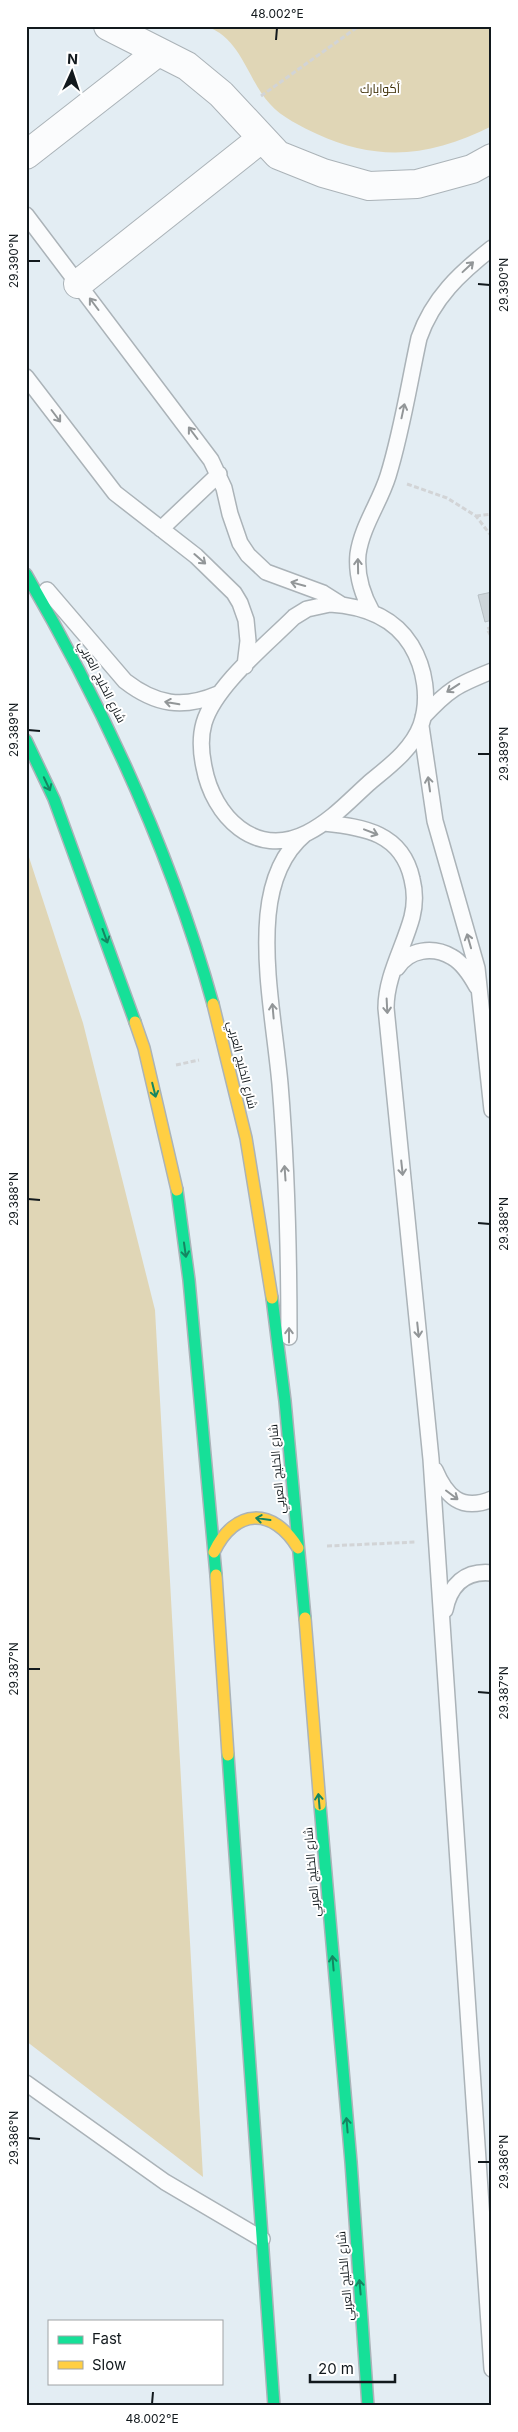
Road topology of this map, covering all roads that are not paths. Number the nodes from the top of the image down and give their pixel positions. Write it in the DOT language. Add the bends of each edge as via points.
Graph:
graph roads {
  1 [pos="108,26"];
  2 [pos="158,52"];
  3 [pos="262,138"];
  4 [pos="26,155"];
  5 [pos="492,158"];
  6 [pos="26,215"];
  7 [pos="492,248"];
  8 [pos="78,284"];
  9 [pos="26,377"];
  10 [pos="219,474"];
  11 [pos="161,529"];
  12 [pos="26,566"];
  13 [pos="26,574"];
  14 [pos="342,605"];
  15 [pos="372,612"];
  16 [pos="245,666"];
  17 [pos="492,671"];
  18 [pos="218,694"];
  19 [pos="422,722"];
  20 [pos="26,740"];
  21 [pos="324,823"];
  22 [pos="305,834"];
  23 [pos="390,980"];
  24 [pos="481,995"];
  25 [pos="492,1110"];
  26 [pos="289,1436"];
  27 [pos="431,1459"];
  28 [pos="492,1499"];
  29 [pos="298,1548"];
  30 [pos="214,1552"];
  31 [pos="492,1573"];
  32 [pos="442,1628"];
  33 [pos="26,2083"];
  34 [pos="262,2239"];
  35 [pos="363,2322"];
  36 [pos="492,2369"];
  37 [pos="274,2406"];
  38 [pos="368,2406"];
  39 [pos="382,2406"];
  1 -- 2 [label="street"];
  2 -- 3 [label="street" via="187,66 221,94"];
  2 -- 4 [label="street"];
  3 -- 5 [label="street" via="278,156 369,186 417,184 472,169"];
  3 -- 8 [label="street"];
  6 -- 8 [label="lane"];
  15 -- 7 [label="lane, one-way" via="361,589 358,554 365,529 388,478 419,338 426,318 450,284"];
  10 -- 8 [label="lane, one-way" via="202,446"];
  9 -- 11 [label="lane, one-way" via="115,493"];
  10 -- 11 [label="lane"];
  14 -- 10 [label="lane, one-way" via="323,593 266,572 248,555 240,543"];
  11 -- 16 [label="lane, one-way" via="213,571 240,603 248,641"];
  18 -- 12 [label="lane, one-way" via="190,704 177,704 152,698 135,689"];
  13 -- 26 [label="main road, شارع الخليج العربي" via="95,694 128,768 205,976 226,1054 258,1211"];
  14 -- 15 [label="lane"];
  14 -- 16 [label="lane" via="318,606 294,617"];
  15 -- 19 [label="lane" via="389,620 401,631 417,655 425,683"];
  16 -- 18 [label="lane"];
  17 -- 19 [label="lane, one-way" via="445,693"];
  18 -- 22 [label="lane" via="204,723 201,751 206,780 221,810 243,832 255,837 275,839"];
  19 -- 21 [label="lane" via="411,744"];
  24 -- 19 [label="lane, one-way" via="477,968 435,821"];
  20 -- 30 [label="main road, one-way" via="54,799 138,1029 179,1200"];
  21 -- 22 [label="lane"];
  21 -- 23 [label="lane, one-way" via="355,826 376,833 392,843 406,861 414,890 412,914"];
  26 -- 22 [label="lane, one-way" via="287,1203 269,974 268,915 280,866"];
  23 -- 24 [label="lane" via="407,956 420,951 437,952 459,962"];
  23 -- 27 [label="lane, one-way" via="386,1008"];
  24 -- 25 [label="lane"];
  26 -- 29 [label="main road, شارع الخليج العربي"];
  27 -- 28 [label="lane, one-way" via="446,1493 454,1499 470,1503"];
  27 -- 32 [label="lane"];
  29 -- 30 [label="main road, one-way" via="287,1530 279,1524 254,1518 230,1526"];
  35 -- 29 [label="main road, شارع الخليج العربي, one-way"];
  30 -- 34 [label="main road"];
  31 -- 32 [label="lane" via="467,1575 456,1584 447,1602"];
  32 -- 36 [label="lane"];
  33 -- 34 [label="lane" via="165,2182"];
  34 -- 37 [label="main road"];
  35 -- 38 [label="main road, شارع الخليج العربي"];
  35 -- 39 [label="lane"];
}
